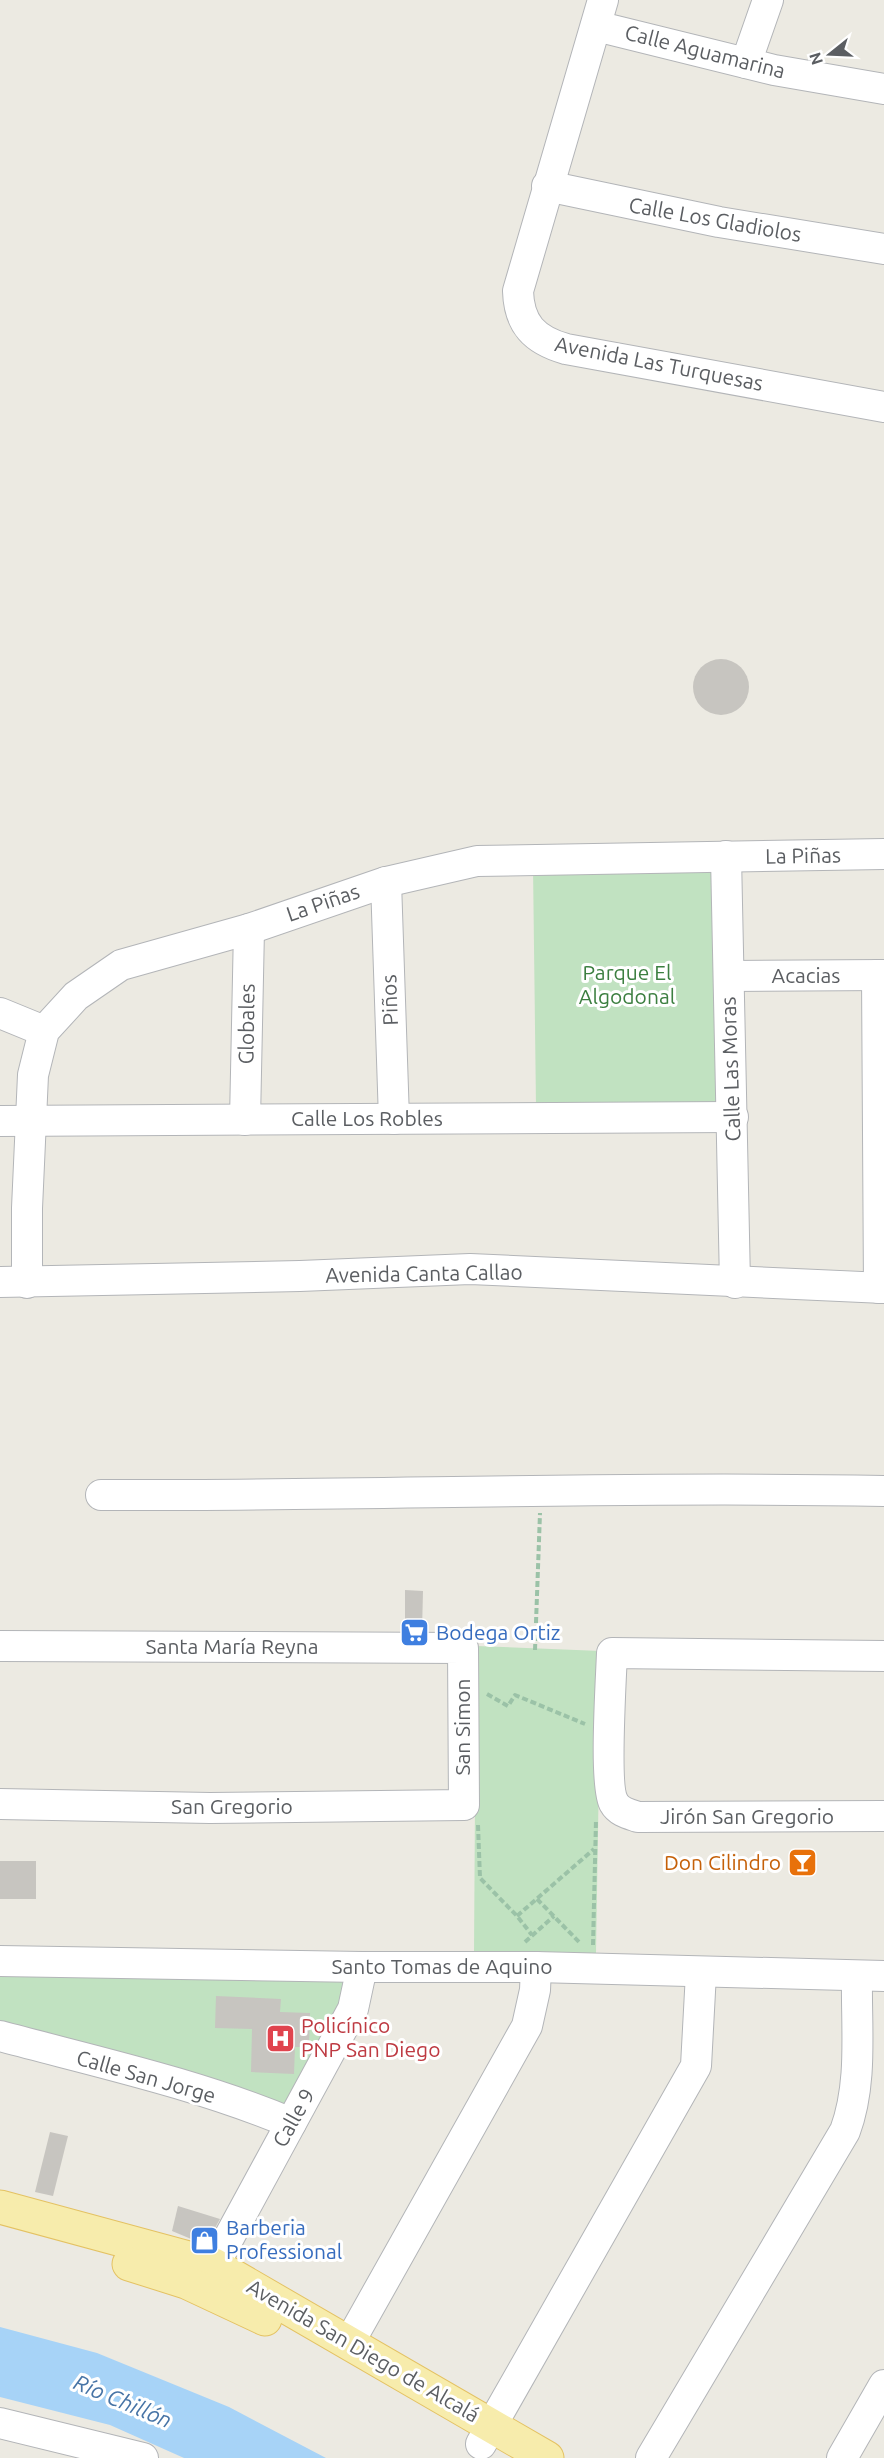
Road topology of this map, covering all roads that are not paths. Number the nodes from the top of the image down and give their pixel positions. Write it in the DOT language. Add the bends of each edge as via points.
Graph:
graph roads {
  1 [pos="768,0"];
  2 [pos="600,13"];
  3 [pos="746,63"];
  4 [pos="884,89"];
  5 [pos="547,186"];
  6 [pos="884,249"];
  7 [pos="884,407"];
  8 [pos="884,854"];
  9 [pos="726,856"];
  10 [pos="386,882"];
  11 [pos="249,928"];
  12 [pos="880,975"];
  13 [pos="729,976"];
  14 [pos="0,1013"];
  15 [pos="45,1031"];
  16 [pos="733,1117"];
  17 [pos="394,1119"];
  18 [pos="245,1120"];
  19 [pos="0,1121"];
  20 [pos="32,1121"];
  21 [pos="13,1208"];
  22 [pos="13,1282"];
  23 [pos="735,1283"];
  24 [pos="882,1288"];
  25 [pos="884,1491"];
  26 [pos="101,1495"];
  27 [pos="0,1646"];
  28 [pos="463,1648"];
  29 [pos="884,1656"];
  30 [pos="0,1804"];
  31 [pos="471,1811"];
  32 [pos="884,1816"];
  33 [pos="531,1954"];
  34 [pos="0,1961"];
  35 [pos="362,1967"];
  36 [pos="701,1973"];
  37 [pos="871,1977"];
  38 [pos="0,2036"];
  39 [pos="291,2122"];
  40 [pos="0,2207"];
  41 [pos="0,2230"];
  42 [pos="214,2265"];
  43 [pos="349,2343"];
  44 [pos="884,2385"];
  45 [pos="0,2423"];
  46 [pos="492,2442"];
  47 [pos="143,2458"];
  48 [pos="547,2458"];
  49 [pos="651,2458"];
  50 [pos="842,2458"];
  1 -- 3 [label="street"];
  2 -- 3 [label="street, Calle Aguamarina"];
  2 -- 5 [label="street, Avenida Las Turquesas"];
  3 -- 4 [label="street, Calle Aguamarina"];
  5 -- 6 [label="street, Calle Los Gladiolos" via="719,222"];
  5 -- 7 [label="street, Avenida Las Turquesas" via="518,291 519,307 535,335 566,349"];
  8 -- 9 [label="street, La Piñas"];
  9 -- 10 [label="street, La Piñas" via="477,861"];
  9 -- 13 [label="street, Calle Las Moras"];
  10 -- 11 [label="street, La Piñas"];
  10 -- 17 [label="street, Piños"];
  11 -- 15 [label="street, La Piñas" via="121,965 75,996"];
  11 -- 18 [label="street, Globales"];
  12 -- 13 [label="street, Acacias"];
  12 -- 24 [label="street"];
  13 -- 16 [label="street, Calle Las Moras"];
  14 -- 15 [label="street"];
  15 -- 20 [label="street, La Piñas" via="33,1075"];
  16 -- 17 [label="street, Calle Los Robles"];
  16 -- 23 [label="street, Calle Las Moras"];
  17 -- 18 [label="street, Calle Los Robles"];
  18 -- 20 [label="street, Calle Los Robles"];
  19 -- 20 [label="street, Calle Los Robles"];
  20 -- 21 [label="street, La Piñas"];
  21 -- 22 [label="street, La Piñas"];
  22 -- 23 [label="street, Avenida Canta Callao" via="470,1269"];
  23 -- 24 [label="street, Avenida Canta Callao"];
  25 -- 26 [label="street"];
  27 -- 28 [label="street, Santa María Reyna"];
  28 -- 31 [label="street, San Simon"];
  29 -- 32 [label="street, Jirón San Gregorio" via="612,1653 610,1788 614,1803 625,1813 638,1817"];
  30 -- 31 [label="street, San Gregorio"];
  33 -- 35 [label="street, Santo Tomas de Aquino"];
  33 -- 36 [label="street, Santo Tomas de Aquino"];
  33 -- 43 [label="street" via="536,1990 527,2026"];
  34 -- 35 [label="street, Santo Tomas de Aquino"];
  35 -- 39 [label="street, Calle 9" via="353,2009"];
  36 -- 37 [label="street, Santo Tomas de Aquino"];
  36 -- 46 [label="street" via="696,2066"];
  37 -- 49 [label="street" via="853,2111 845,2130"];
  38 -- 39 [label="street, Calle San Jorge" via="151,2076"];
  39 -- 42 [label="street, Calle 9"];
  40 -- 42 [label="main road, Avenida San Diego de Alcalá"];
  41 -- 46 [label="main road, Avenida San Diego de Alcalá" via="122,2261 227,2299"];
  42 -- 43 [label="main road, Avenida San Diego de Alcalá"];
  43 -- 46 [label="main road, Avenida San Diego de Alcalá"];
  44 -- 50 [label="street"];
  45 -- 47 [label="street"];
  46 -- 48 [label="main road, Avenida San Diego de Alcalá"];
}
